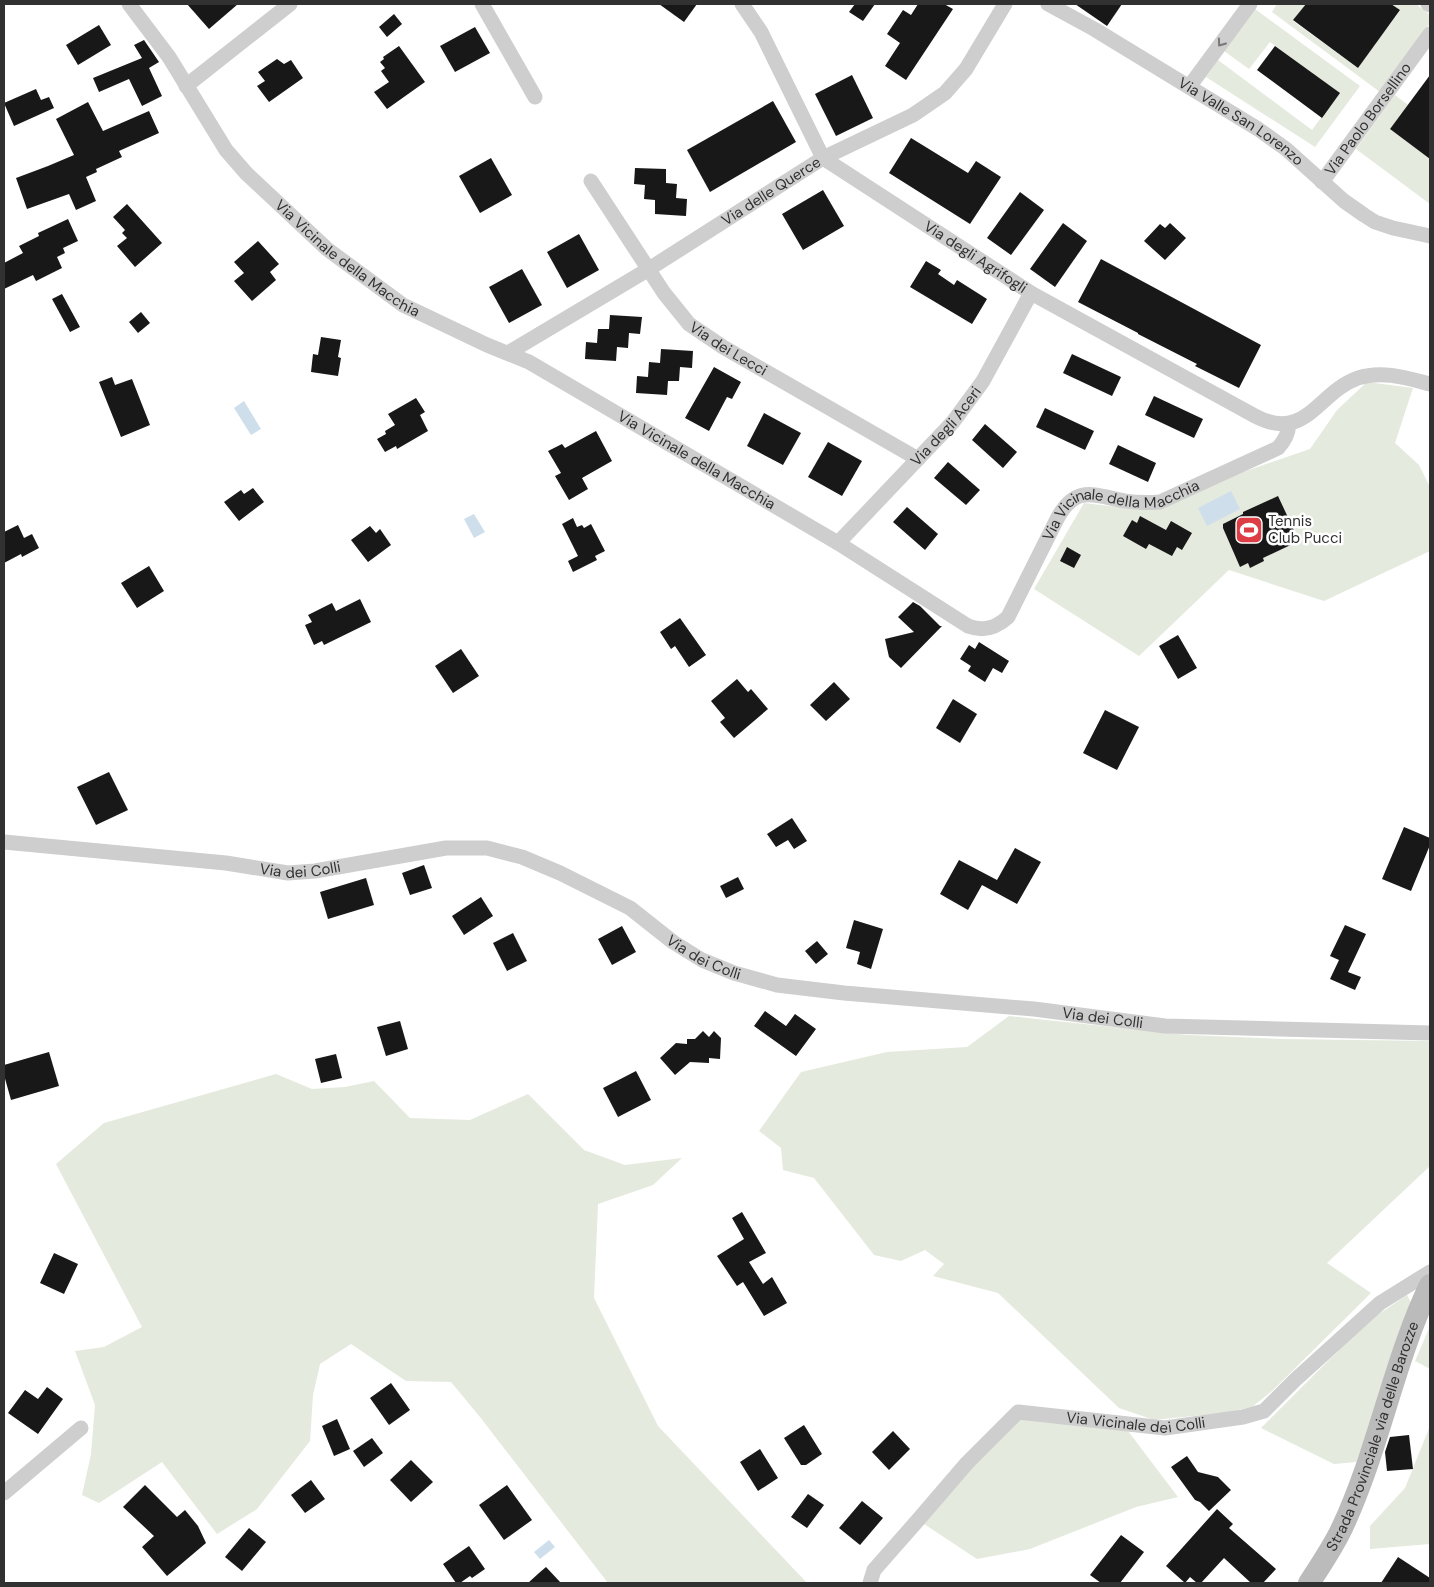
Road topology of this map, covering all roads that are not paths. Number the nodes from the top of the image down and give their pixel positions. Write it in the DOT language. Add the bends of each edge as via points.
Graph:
graph roads {
  1 [pos="129,4"];
  2 [pos="290,4"];
  3 [pos="482,4"];
  4 [pos="742,4"];
  5 [pos="1005,4"];
  6 [pos="1048,4"];
  7 [pos="1250,4"];
  8 [pos="1430,34"];
  9 [pos="186,86"];
  10 [pos="1189,87"];
  11 [pos="534,97"];
  12 [pos="823,158"];
  13 [pos="591,181"];
  14 [pos="1322,182"];
  15 [pos="1430,236"];
  16 [pos="649,269"];
  17 [pos="1031,293"];
  18 [pos="508,353"];
  19 [pos="1430,384"];
  20 [pos="1289,424"];
  21 [pos="918,458"];
  22 [pos="838,544"];
  23 [pos="4,842"];
  24 [pos="1430,1033"];
  25 [pos="1430,1272"];
  26 [pos="1430,1285"];
  27 [pos="81,1428"];
  28 [pos="4,1493"];
  29 [pos="870,1583"];
  30 [pos="1309,1583"];
  1 -- 9 [label="street, Via Vicinale della Macchia" via="169,57"];
  2 -- 9 [label="street"];
  3 -- 11 [label="street"];
  4 -- 12 [label="street" via="761,32"];
  5 -- 12 [label="street, Via delle Querce" via="966,69 945,93 913,115"];
  6 -- 10 [label="street, Via Valle San Lorenzo"];
  7 -- 10 [label="street, one-way"];
  8 -- 14 [label="street, Via Paolo Borsellino"];
  9 -- 18 [label="street, Via Vicinale della Macchia" via="233,158 327,249 402,305"];
  10 -- 14 [label="street, Via Valle San Lorenzo" via="1268,136"];
  12 -- 16 [label="street, Via delle Querce"];
  12 -- 17 [label="street, Via degli Agrifogli"];
  13 -- 16 [label="street, Via dei Lecci"];
  14 -- 15 [label="street, Via Valle San Lorenzo" via="1375,222"];
  16 -- 18 [label="street, Via delle Querce"];
  16 -- 21 [label="street, Via dei Lecci" via="674,307 704,335"];
  17 -- 20 [label="street, Via degli Agrifogli" via="1262,420"];
  17 -- 21 [label="street, Via degli Aceri" via="983,381 953,422"];
  18 -- 22 [label="street, Via Vicinale della Macchia" via="529,362"];
  19 -- 20 [label="street" via="1387,375 1360,378 1336,390 1308,416"];
  20 -- 22 [label="street, Via Vicinale della Macchia" via="1288,433 1278,448 1160,502 1141,504 1095,494 1072,500 1057,519 1011,613 1004,621 989,628 963,624"];
  21 -- 22 [label="street, Via degli Aceri"];
  23 -- 24 [label="street, Via dei Colli" via="288,873 446,848 487,848 522,857 630,908 702,960 777,985 1034,1009 1165,1026"];
  25 -- 29 [label="street, Via Vicinale dei Colli" via="1380,1303 1264,1411 1165,1428 1018,1412 967,1463 874,1570"];
  26 -- 30 [label="main road, Strada Provinciale via delle Barozze" via="1399,1364 1352,1505 1338,1537"];
  27 -- 28 [label="street"];
}
